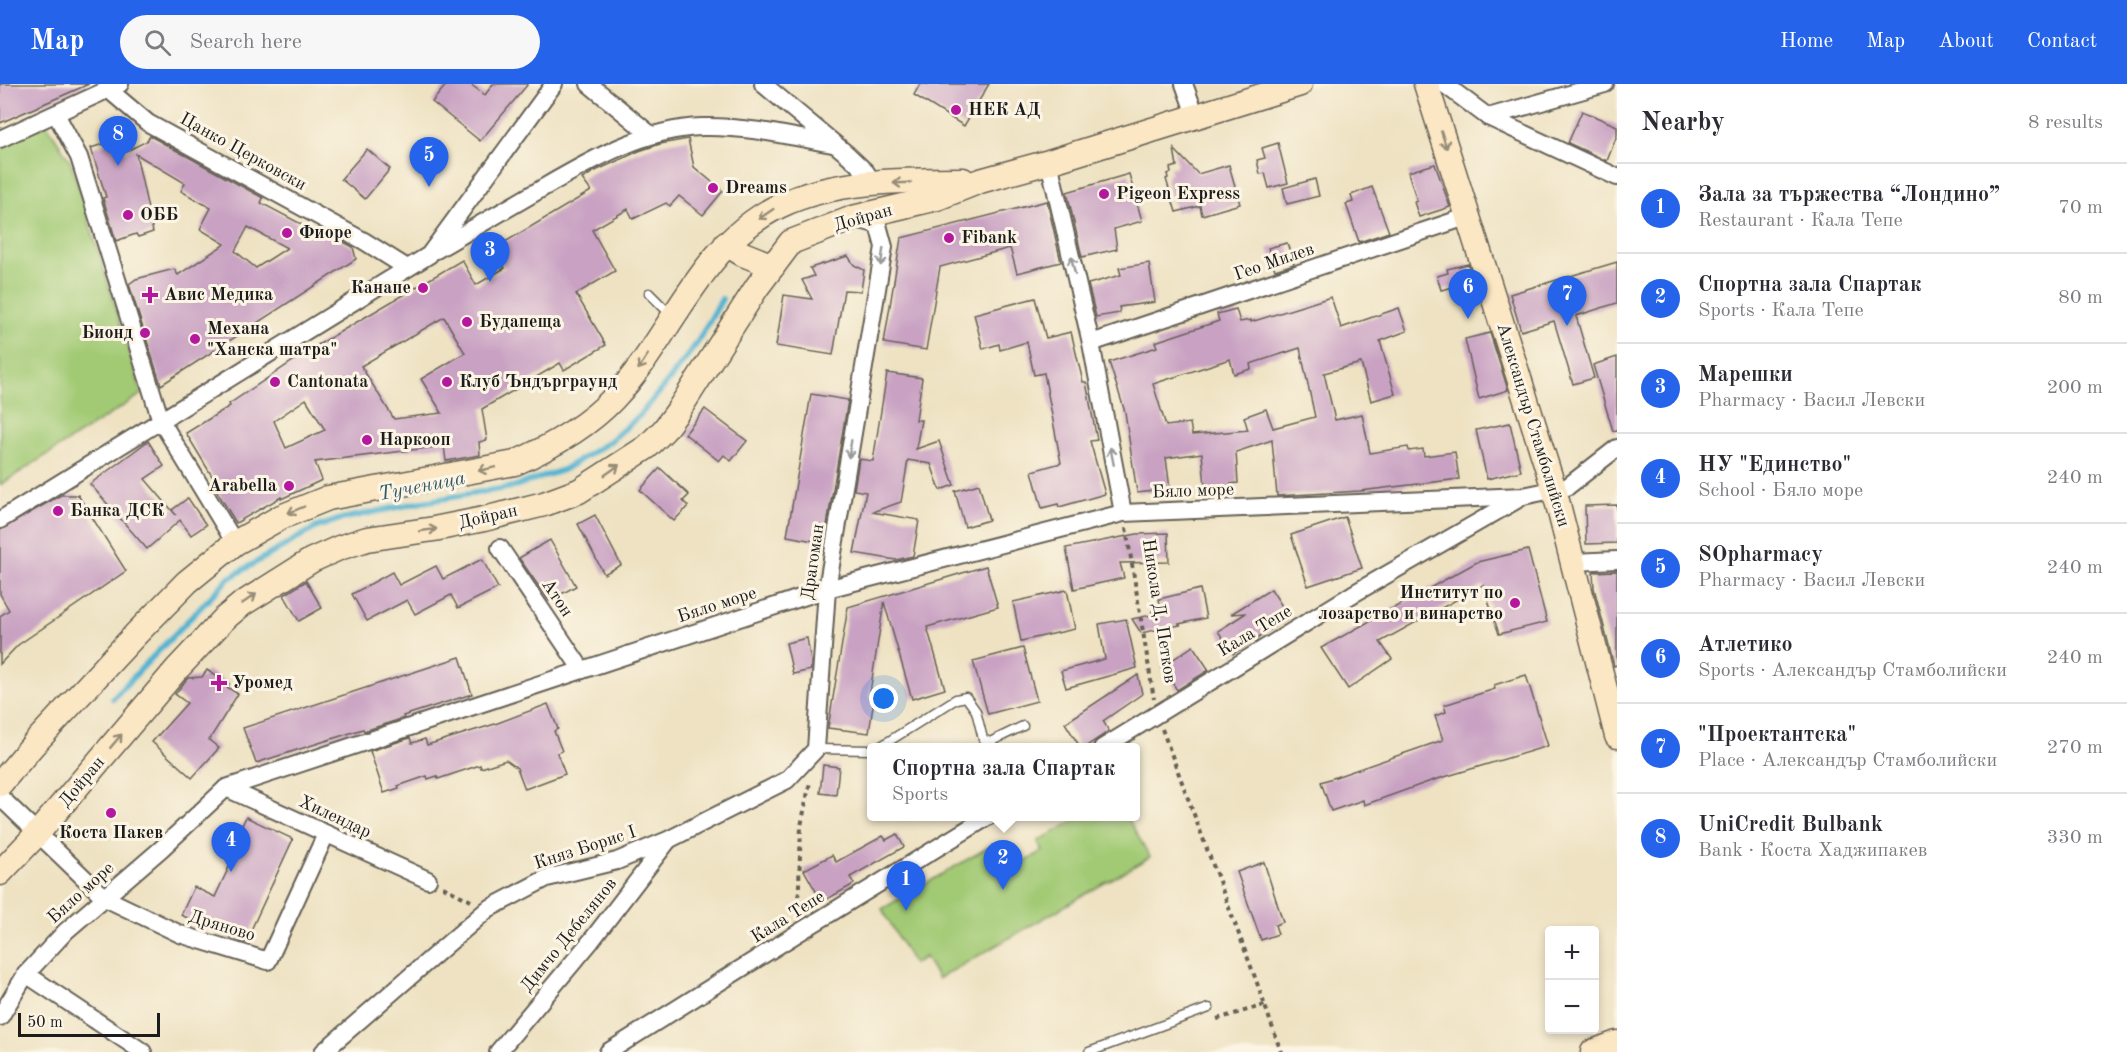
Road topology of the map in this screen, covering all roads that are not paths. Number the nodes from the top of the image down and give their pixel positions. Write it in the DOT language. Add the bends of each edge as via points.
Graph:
graph roads {
  1 [pos="554,84"];
  2 [pos="589,84"];
  3 [pos="763,84"];
  4 [pos="1184,84"];
  5 [pos="1300,84"];
  6 [pos="1426,84"];
  7 [pos="1444,84"];
  8 [pos="1605,84"];
  9 [pos="115,87"];
  10 [pos="56,114"];
  11 [pos="1196,117"];
  12 [pos="1488,117"];
  13 [pos="651,135"];
  14 [pos="0,138"];
  15 [pos="832,144"];
  16 [pos="1049,162"];
  17 [pos="1617,177"];
  18 [pos="980,180"];
  19 [pos="869,184"];
  20 [pos="1469,216"];
  21 [pos="853,218"];
  22 [pos="726,243"];
  23 [pos="429,255"];
  24 [pos="773,266"];
  25 [pos="407,268"];
  26 [pos="649,293"];
  27 [pos="672,316"];
  28 [pos="1091,343"];
  29 [pos="161,421"];
  30 [pos="1617,448"];
  31 [pos="1554,489"];
  32 [pos="1523,496"];
  33 [pos="1123,513"];
  34 [pos="0,520"];
  35 [pos="234,543"];
  36 [pos="500,548"];
  37 [pos="1617,560"];
  38 [pos="1573,562"];
  39 [pos="827,589"];
  40 [pos="582,670"];
  41 [pos="1023,726"];
  42 [pos="1617,736"];
  43 [pos="885,743"];
  44 [pos="1109,743"];
  45 [pos="816,749"];
  46 [pos="867,750"];
  47 [pos="0,784"];
  48 [pos="226,788"];
  49 [pos="0,797"];
  50 [pos="981,821"];
  51 [pos="38,834"];
  52 [pos="326,834"];
  53 [pos="668,840"];
  54 [pos="0,873"];
  55 [pos="428,880"];
  56 [pos="105,898"];
  57 [pos="26,974"];
  58 [pos="1209,1008"];
  59 [pos="0,1017"];
  60 [pos="1617,1044"];
  61 [pos="610,1051"];
  62 [pos="143,1052"];
  63 [pos="323,1052"];
  64 [pos="498,1052"];
  65 [pos="1089,1052"];
  66 [pos="1593,1052"];
  1 -- 23 [label="street"];
  2 -- 13 [label="street"];
  3 -- 15 [label="street"];
  4 -- 11 [label="street"];
  5 -- 11 [label="main road, Дойран"];
  6 -- 20 [label="main road, Александър Стамболийски, one-way"];
  7 -- 12 [label="street"];
  8 -- 12 [label="street"];
  9 -- 10 [label="street"];
  9 -- 25 [label="street, Цанко Церковски" via="148,123"];
  10 -- 14 [label="street"];
  10 -- 29 [label="street" via="79,158"];
  11 -- 16 [label="main road, Дойран"];
  12 -- 17 [label="street"];
  13 -- 15 [label="street" via="701,127 751,129"];
  13 -- 23 [label="street" via="577,169"];
  15 -- 19 [label="street" via="866,172"];
  16 -- 18 [label="main road, Дойран"];
  28 -- 16 [label="street, one-way"];
  18 -- 19 [label="main road, Дойран, one-way"];
  18 -- 21 [label="main road, Дойран" via="937,198"];
  19 -- 22 [label="main road, Дойран, one-way" via="821,191 778,206"];
  20 -- 28 [label="street, Гео Милев"];
  20 -- 31 [label="main road, Александър Стамболийски"];
  21 -- 24 [label="main road, Дойран" via="791,242"];
  21 -- 39 [label="street, Драгоман, one-way" via="878,225 884,247"];
  22 -- 24 [label="main road"];
  22 -- 27 [label="main road, Дойран"];
  23 -- 25 [label="street"];
  51 -- 24 [label="main road, Дойран, one-way" via="225,618 280,579 312,560 367,539 434,530 544,504 579,491 647,447 678,411"];
  25 -- 29 [label="street"];
  26 -- 27 [label="lane"];
  27 -- 35 [label="main road, Дойран, one-way" via="636,372 613,399 588,422 541,451 515,463 328,498 281,517"];
  33 -- 28 [label="street, one-way"];
  29 -- 34 [label="street"];
  29 -- 35 [label="street"];
  30 -- 31 [label="street, Бяло море" via="1567,487"];
  31 -- 32 [label="street, Бяло море"];
  31 -- 38 [label="main road, Александър Стамболийски"];
  32 -- 33 [label="street, Бяло море"];
  32 -- 44 [label="street, Кала Тепе"];
  33 -- 39 [label="street, Бяло море"];
  35 -- 47 [label="main road, Дойран" via="187,582 136,634"];
  36 -- 40 [label="street, Атон"];
  37 -- 38 [label="street"];
  38 -- 42 [label="main road, Александър Стамболийски"];
  39 -- 40 [label="street, Бяло море"];
  39 -- 45 [label="street, Драгоман"];
  40 -- 48 [label="street, Бяло море"];
  41 -- 43 [label="lane" via="990,742 983,739 976,711 966,697"];
  45 -- 46 [label="lane"];
  45 -- 53 [label="street, Княз Борис I" via="787,780"];
  48 -- 52 [label="street, Хилендар"];
  48 -- 56 [label="street, Бяло море"];
  49 -- 51 [label="street"];
  50 -- 61 [label="street, Кала Тепе"];
  51 -- 54 [label="main road, Дойран"];
  51 -- 56 [label="street"];
  52 -- 55 [label="street, Хилендар"];
  52 -- 56 [label="street, Дряново" via="268,961 180,934"];
  53 -- 63 [label="street, Княз Борис I" via="616,861 547,878 488,909"];
  53 -- 64 [label="street, Димчо Дебелянов"];
  56 -- 57 [label="street, Бяло море" via="66,931"];
  57 -- 59 [label="street, Бяло море"];
  57 -- 62 [label="street"];
  58 -- 65 [label="lane"];
  60 -- 66 [label="main road"];
}
